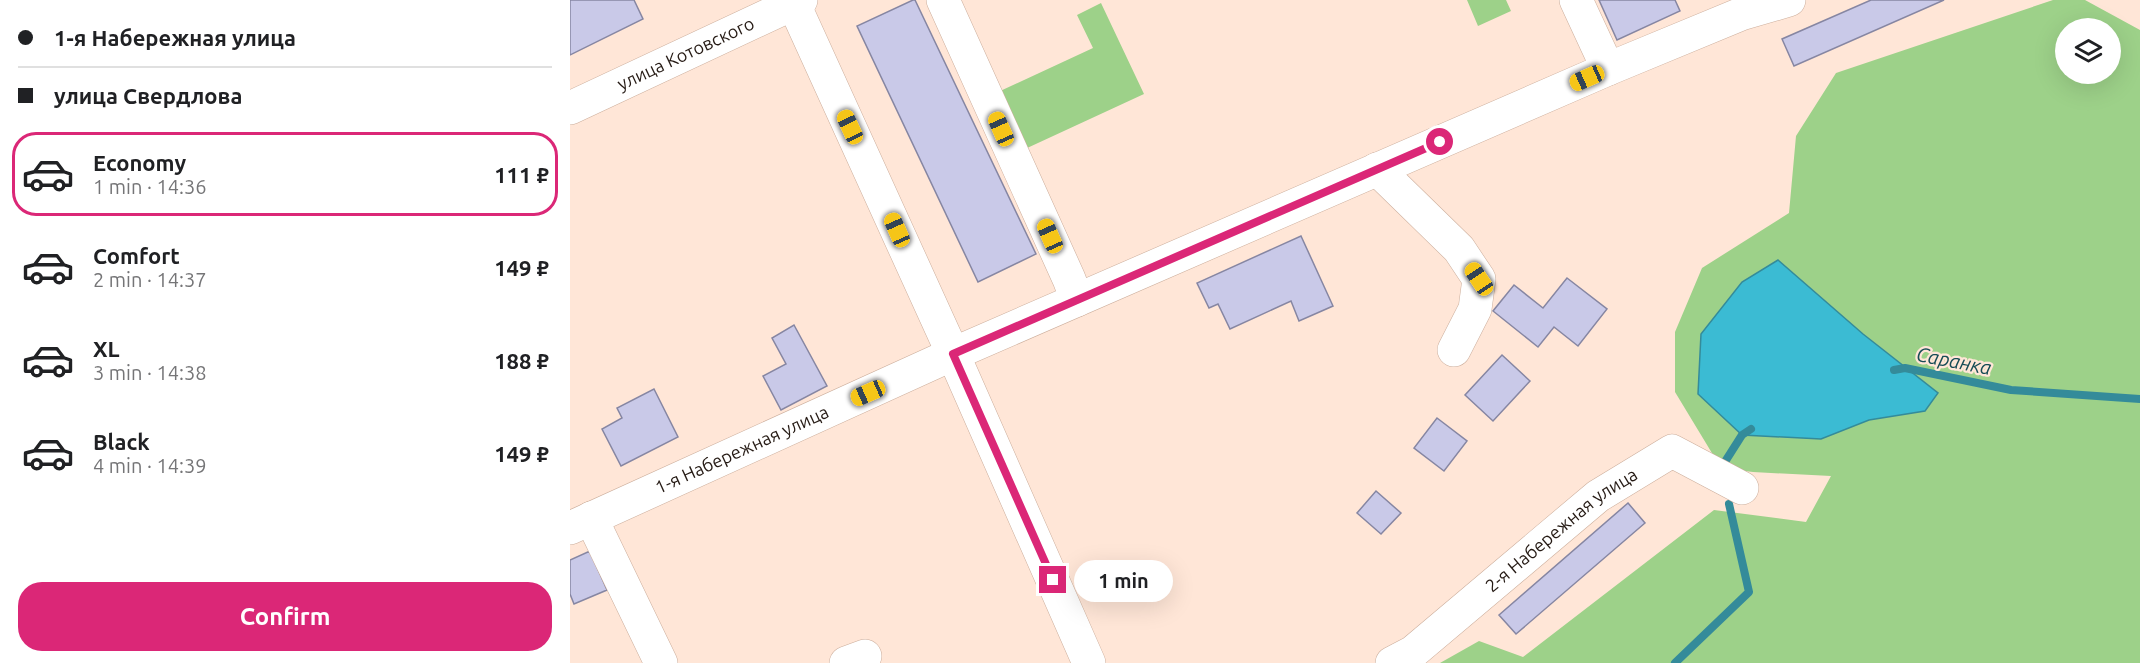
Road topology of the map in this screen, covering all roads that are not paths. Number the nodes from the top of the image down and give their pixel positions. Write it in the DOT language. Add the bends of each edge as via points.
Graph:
graph roads {
  1 [pos="943,0"];
  2 [pos="1576,0"];
  3 [pos="1789,0"];
  4 [pos="796,1"];
  5 [pos="1738,7"];
  6 [pos="1608,69"];
  7 [pos="570,108"];
  8 [pos="1377,169"];
  9 [pos="1077,300"];
  10 [pos="1454,350"];
  11 [pos="953,354"];
  12 [pos="1742,488"];
  13 [pos="581,523"];
  14 [pos="661,663"];
  15 [pos="1089,663"];
  16 [pos="1392,663"];
  1 -- 9 [label="street"];
  2 -- 6 [label="street"];
  3 -- 5 [label="street, 1-я Набережная улица"];
  4 -- 7 [label="street, улица Котовского"];
  4 -- 11 [label="street"];
  5 -- 6 [label="street, 1-я Набережная улица"];
  6 -- 8 [label="street, 1-я Набережная улица"];
  8 -- 9 [label="street, 1-я Набережная улица"];
  8 -- 10 [label="street" via="1459,249 1479,279 1475,309"];
  9 -- 11 [label="street, 1-я Набережная улица"];
  11 -- 13 [label="street, 1-я Набережная улица"];
  11 -- 15 [label="street"];
  12 -- 16 [label="street, 2-я Набережная улица" via="1672,451 1598,496 1413,652"];
  13 -- 14 [label="street"];
}
